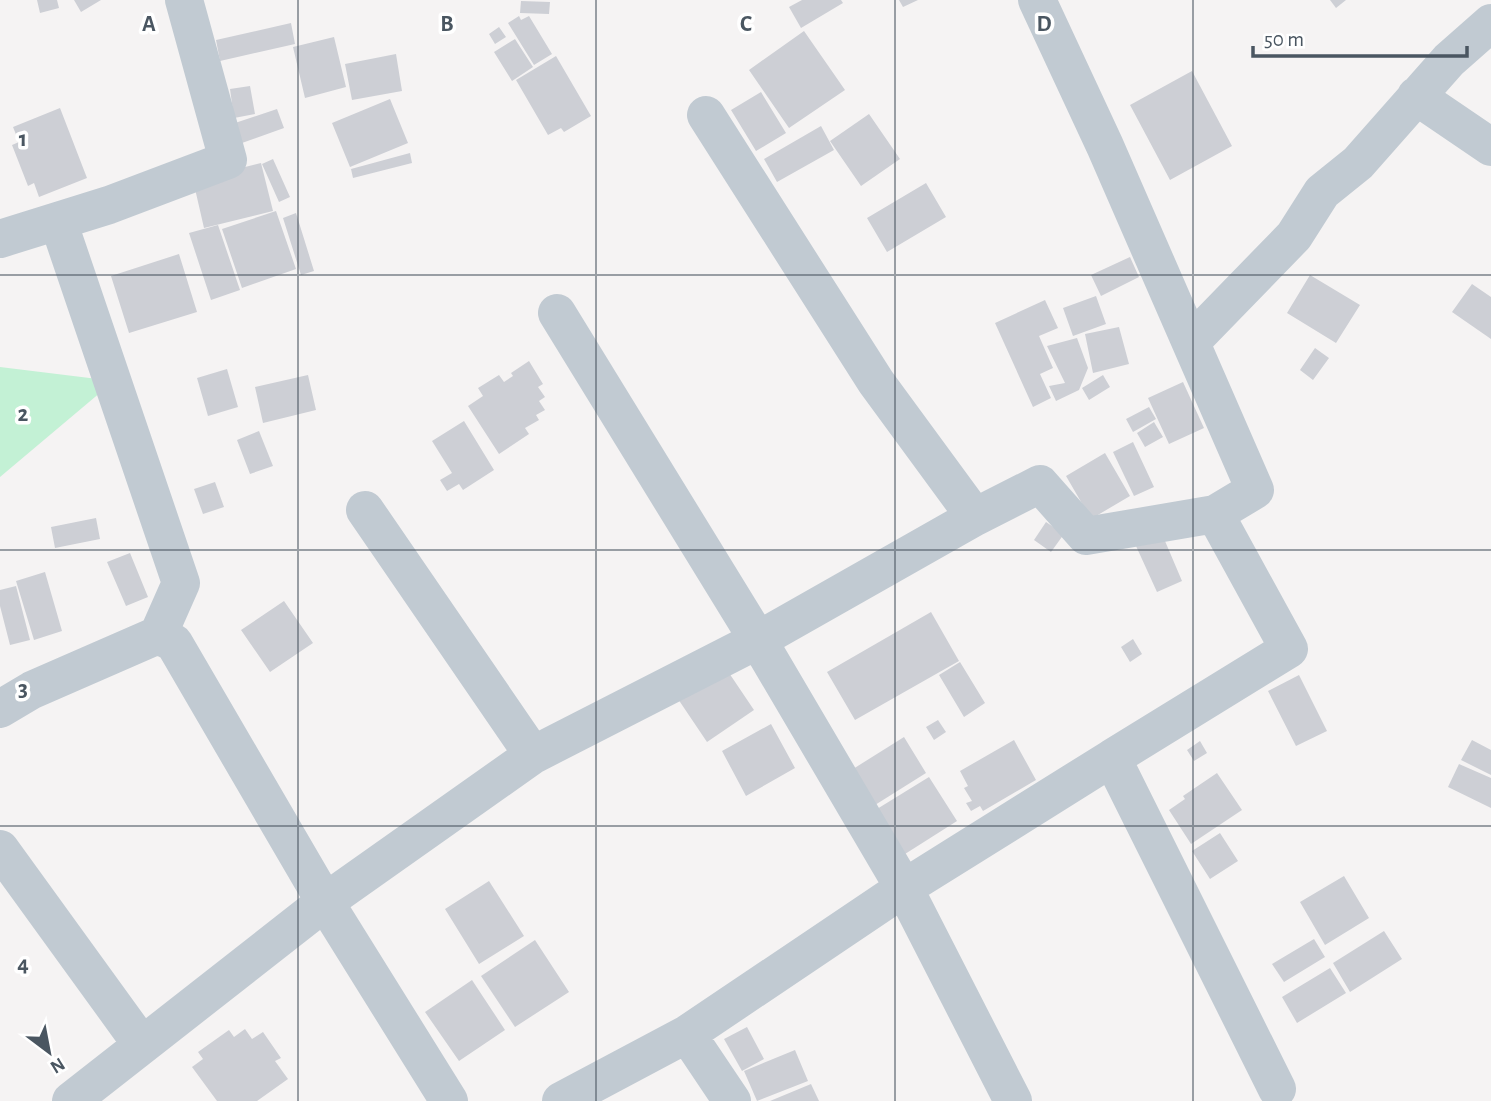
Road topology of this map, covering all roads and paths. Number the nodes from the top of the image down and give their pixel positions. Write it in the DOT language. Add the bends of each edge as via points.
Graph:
graph roads {
  1 [pos="184,0"];
  2 [pos="1037,0"];
  3 [pos="1491,23"];
  4 [pos="1416,96"];
  5 [pos="706,115"];
  6 [pos="1491,147"];
  7 [pos="58,221"];
  8 [pos="0,239"];
  9 [pos="557,313"];
  10 [pos="1191,342"];
  11 [pos="365,510"];
  12 [pos="1215,514"];
  13 [pos="975,517"];
  14 [pos="158,635"];
  15 [pos="758,640"];
  16 [pos="0,709"];
  17 [pos="533,755"];
  18 [pos="1112,758"];
  19 [pos="0,849"];
  20 [pos="904,888"];
  21 [pos="325,902"];
  22 [pos="687,1034"];
  23 [pos="142,1045"];
  24 [pos="1277,1089"];
  25 [pos="71,1101"];
  26 [pos="449,1101"];
  27 [pos="561,1101"];
  28 [pos="732,1101"];
  29 [pos="1013,1101"];
  1 -- 7 [label="street" via="228,160"];
  2 -- 10 [label="street"];
  3 -- 4 [label="street"];
  4 -- 6 [label="street"];
  4 -- 10 [label="street" via="1358,163 1322,192 1294,236"];
  5 -- 13 [label="street" via="876,383"];
  7 -- 8 [label="street"];
  7 -- 14 [label="street" via="181,583"];
  9 -- 15 [label="street"];
  10 -- 12 [label="street" via="1255,490"];
  11 -- 17 [label="street"];
  12 -- 13 [label="street" via="1086,536 1040,484"];
  12 -- 18 [label="street" via="1289,649"];
  13 -- 15 [label="street"];
  14 -- 16 [label="street" via="32,690"];
  14 -- 21 [label="street" via="174,643"];
  15 -- 17 [label="street"];
  15 -- 20 [label="street"];
  17 -- 21 [label="street"];
  18 -- 20 [label="street"];
  18 -- 24 [label="street"];
  19 -- 23 [label="street"];
  20 -- 22 [label="street"];
  20 -- 29 [label="street"];
  21 -- 23 [label="street"];
  21 -- 26 [label="street"];
  22 -- 27 [label="street"];
  22 -- 28 [label="street"];
  23 -- 25 [label="street"];
}
